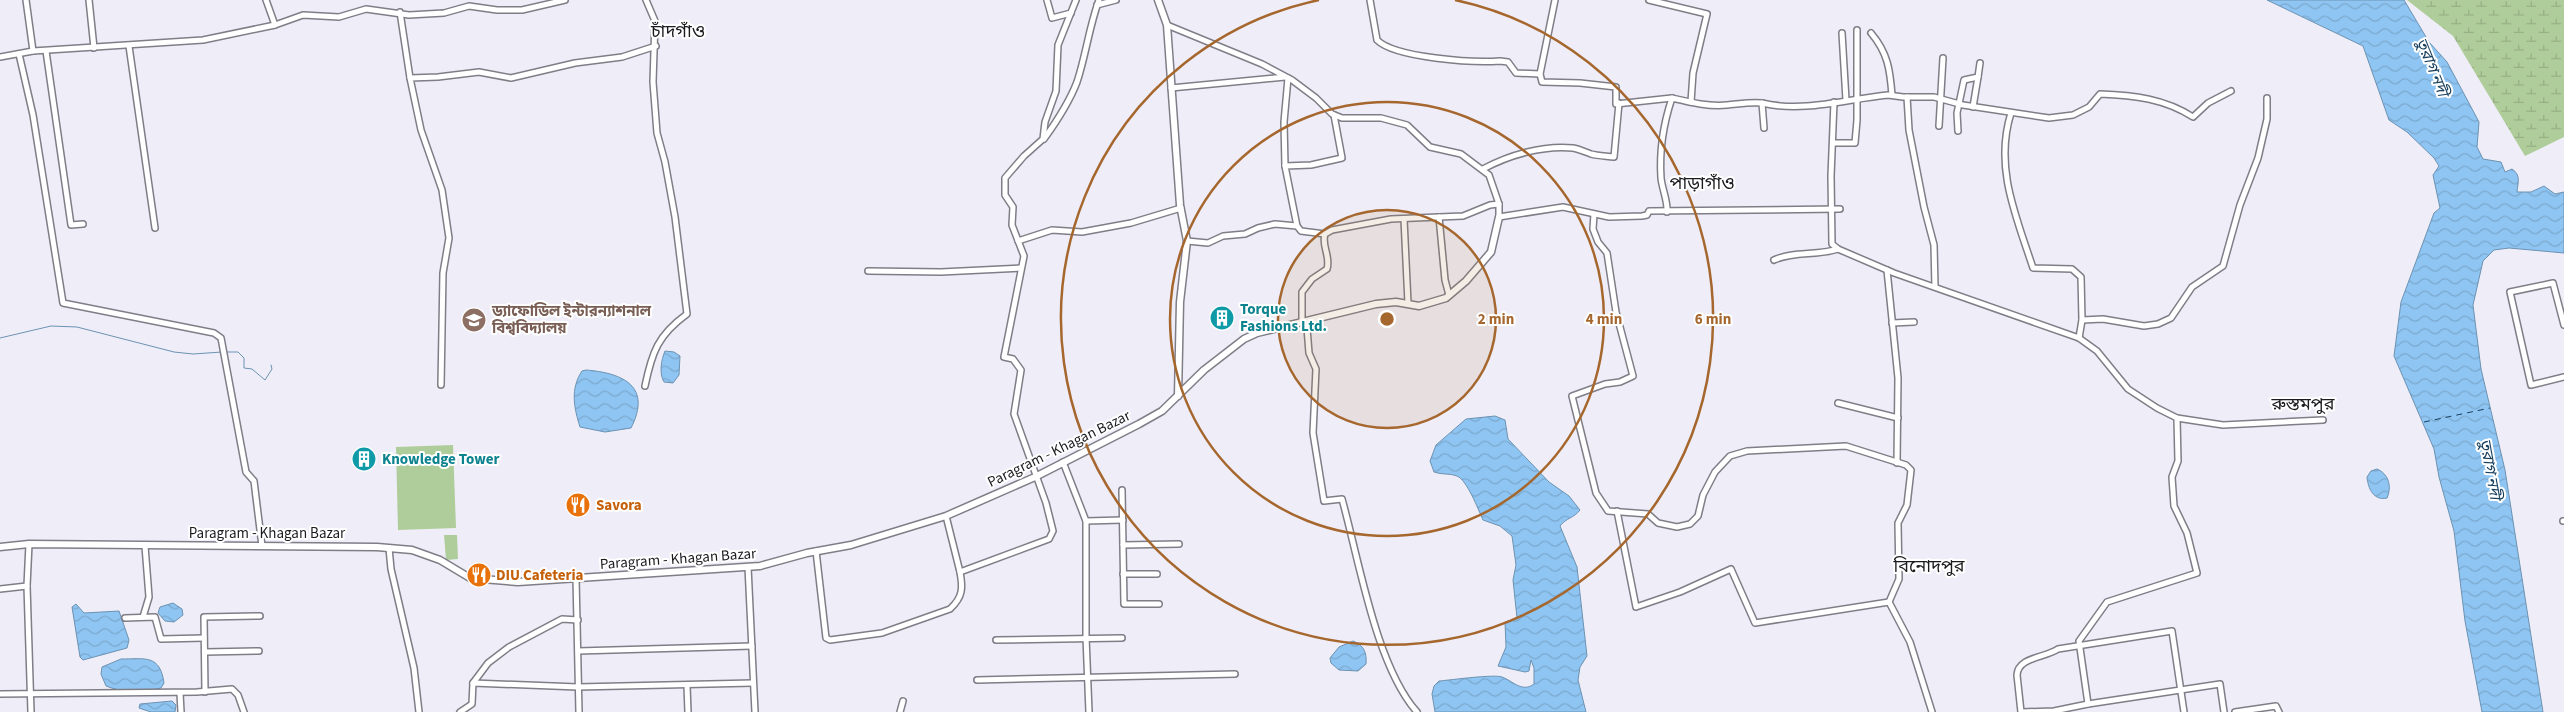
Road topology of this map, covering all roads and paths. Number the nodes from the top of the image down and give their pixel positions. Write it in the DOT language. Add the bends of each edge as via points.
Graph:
graph roads {
  1 [pos="26,0"];
  2 [pos="89,0"];
  3 [pos="266,0"];
  4 [pos="565,0"];
  5 [pos="646,0"];
  6 [pos="1046,0"];
  7 [pos="1076,0"];
  8 [pos="1116,0"];
  9 [pos="1158,0"];
  10 [pos="1370,0"];
  11 [pos="1555,0"];
  12 [pos="1649,0"];
  13 [pos="554,1"];
  14 [pos="1098,2"];
  15 [pos="469,3"];
  16 [pos="400,12"];
  17 [pos="1071,13"];
  18 [pos="275,25"];
  19 [pos="1166,25"];
  20 [pos="1857,30"];
  21 [pos="1842,33"];
  22 [pos="1871,33"];
  23 [pos="129,46"];
  24 [pos="656,46"];
  25 [pos="94,48"];
  26 [pos="33,51"];
  27 [pos="46,51"];
  28 [pos="19,54"];
  29 [pos="0,57"];
  30 [pos="1943,58"];
  31 [pos="1980,63"];
  32 [pos="1540,74"];
  33 [pos="1978,77"];
  34 [pos="410,78"];
  35 [pos="1287,78"];
  36 [pos="1171,88"];
  37 [pos="2232,91"];
  38 [pos="1892,95"];
  39 [pos="1907,97"];
  40 [pos="1672,98"];
  41 [pos="1856,98"];
  42 [pos="2267,98"];
  43 [pos="1846,100"];
  44 [pos="1941,100"];
  45 [pos="1691,102"];
  46 [pos="1834,102"];
  47 [pos="1619,103"];
  48 [pos="1762,103"];
  49 [pos="1960,104"];
  50 [pos="1973,107"];
  51 [pos="2011,113"];
  52 [pos="1334,115"];
  53 [pos="1939,126"];
  54 [pos="1764,128"];
  55 [pos="1958,131"];
  56 [pos="1043,139"];
  57 [pos="1833,143"];
  58 [pos="1285,166"];
  59 [pos="1483,169"];
  60 [pos="1500,204"];
  61 [pos="1180,208"];
  62 [pos="1833,210"];
  63 [pos="1840,210"];
  64 [pos="1667,212"];
  65 [pos="1594,214"];
  66 [pos="1439,217"];
  67 [pos="1500,217"];
  68 [pos="1404,219"];
  69 [pos="83,224"];
  70 [pos="1297,226"];
  71 [pos="154,228"];
  72 [pos="1325,234"];
  73 [pos="1018,241"];
  74 [pos="1187,241"];
  75 [pos="1838,249"];
  76 [pos="1774,260"];
  77 [pos="1021,268"];
  78 [pos="1887,270"];
  79 [pos="868,271"];
  80 [pos="1935,287"];
  81 [pos="1449,295"];
  82 [pos="1408,303"];
  83 [pos="2082,320"];
  84 [pos="1302,322"];
  85 [pos="1914,322"];
  86 [pos="1892,323"];
  87 [pos="2564,325"];
  88 [pos="2079,338"];
  89 [pos="2564,377"];
  90 [pos="441,385"];
  91 [pos="645,386"];
  92 [pos="1178,396"];
  93 [pos="1838,403"];
  94 [pos="1898,418"];
  95 [pos="2177,418"];
  96 [pos="2323,420"];
  97 [pos="1063,462"];
  98 [pos="1898,462"];
  99 [pos="1036,477"];
  100 [pos="1122,490"];
  101 [pos="1617,511"];
  102 [pos="946,516"];
  103 [pos="1123,520"];
  104 [pos="1086,521"];
  105 [pos="28,544"];
  106 [pos="1179,544"];
  107 [pos="1123,545"];
  108 [pos="145,546"];
  109 [pos="262,546"];
  110 [pos="0,547"];
  111 [pos="389,548"];
  112 [pos="816,552"];
  113 [pos="748,567"];
  114 [pos="960,572"];
  115 [pos="1124,574"];
  116 [pos="1158,574"];
  117 [pos="576,578"];
  118 [pos="27,586"];
  119 [pos="0,589"];
  120 [pos="1889,602"];
  121 [pos="1159,604"];
  122 [pos="260,616"];
  123 [pos="143,617"];
  124 [pos="125,618"];
  125 [pos="578,620"];
  126 [pos="204,638"];
  127 [pos="1086,638"];
  128 [pos="1122,638"];
  129 [pos="996,640"];
  130 [pos="2080,645"];
  131 [pos="752,646"];
  132 [pos="260,651"];
  133 [pos="578,651"];
  134 [pos="204,652"];
  135 [pos="1235,674"];
  136 [pos="1088,678"];
  137 [pos="977,680"];
  138 [pos="473,683"];
  139 [pos="754,683"];
  140 [pos="686,686"];
  141 [pos="578,687"];
  142 [pos="2181,690"];
  143 [pos="205,692"];
  144 [pos="30,693"];
  145 [pos="180,693"];
  146 [pos="0,694"];
  147 [pos="903,701"];
  148 [pos="2088,704"];
  149 [pos="31,712"];
  150 [pos="181,712"];
  151 [pos="244,712"];
  152 [pos="419,712"];
  153 [pos="460,712"];
  154 [pos="578,712"];
  155 [pos="688,712"];
  156 [pos="755,712"];
  157 [pos="900,712"];
  158 [pos="1089,712"];
  159 [pos="1417,712"];
  160 [pos="1932,712"];
  161 [pos="2021,712"];
  162 [pos="2184,712"];
  163 [pos="2224,712"];
  164 [pos="2235,712"];
  165 [pos="2279,712"];
  1 -- 26 [label="street"];
  2 -- 25 [label="street"];
  3 -- 18 [label="street"];
  4 -- 13 [label="street"];
  5 -- 24 [label="street" via="655,21"];
  6 -- 17 [label="street" via="1052,18"];
  7 -- 17 [label="street"];
  8 -- 14 [label="street"];
  9 -- 19 [label="street"];
  10 -- 32 [label="street" via="1378,40 1387,48 1440,58 1508,62 1516,73"];
  11 -- 32 [label="street"];
  12 -- 45 [label="street" via="1708,14 1693,73"];
  13 -- 15 [label="street" via="522,10 497,10"];
  14 -- 56 [label="street" via="1076,83 1067,104"];
  15 -- 16 [label="street" via="444,13"];
  16 -- 18 [label="street" via="366,9 340,17 304,15"];
  16 -- 34 [label="street"];
  17 -- 56 [label="street" via="1058,45 1056,91 1044,122"];
  18 -- 23 [label="street" via="203,40"];
  19 -- 35 [label="street" via="1262,64"];
  19 -- 36 [label="street"];
  20 -- 41 [label="street"];
  21 -- 43 [label="street"];
  22 -- 38 [label="street" via="1883,47"];
  23 -- 25 [label="street"];
  23 -- 71 [label="street"];
  24 -- 34 [label="street" via="622,57 575,63 511,78 479,72"];
  24 -- 91 [label="street" via="653,82 657,133 673,208 687,314 663,335 656,347"];
  25 -- 27 [label="street"];
  26 -- 27 [label="street"];
  26 -- 28 [label="street"];
  27 -- 69 [label="street" via="71,225"];
  28 -- 29 [label="street"];
  28 -- 109 [label="street" via="33,116 63,303 214,333 221,338 246,472 254,481"];
  30 -- 44 [label="street"];
  31 -- 33 [label="street"];
  32 -- 47 [label="street" via="1542,82 1580,82 1616,88 1616,104"];
  33 -- 49 [label="street" via="1964,80"];
  33 -- 50 [label="street"];
  34 -- 90 [label="street" via="421,130 442,190 449,238 443,273"];
  35 -- 36 [label="street"];
  35 -- 52 [label="street"];
  35 -- 58 [label="street"];
  36 -- 61 [label="street"];
  37 -- 51 [label="street" via="2208,103 2193,117 2178,107 2155,100 2100,94 2089,107 2073,115 2048,118"];
  38 -- 39 [label="street"];
  38 -- 41 [label="street"];
  39 -- 44 [label="street" via="1925,96"];
  39 -- 80 [label="street" via="1909,130 1934,245"];
  40 -- 45 [label="street"];
  40 -- 47 [label="street"];
  40 -- 64 [label="street" via="1660,144"];
  41 -- 43 [label="street"];
  41 -- 57 [label="street" via="1855,143"];
  42 -- 83 [label="street" via="2267,119 2258,158 2222,266 2192,287 2171,318 2158,324 2144,326 2103,318"];
  43 -- 46 [label="street"];
  44 -- 49 [label="street"];
  44 -- 53 [label="street"];
  45 -- 48 [label="street" via="1726,106"];
  46 -- 48 [label="street" via="1800,107"];
  46 -- 57 [label="street"];
  47 -- 59 [label="street" via="1614,157 1573,148 1553,148 1519,153"];
  48 -- 54 [label="street"];
  49 -- 50 [label="street"];
  49 -- 55 [label="street"];
  50 -- 51 [label="street"];
  51 -- 83 [label="street" via="2004,148 2005,175 2033,268 2072,269 2077,272 2082,285"];
  52 -- 58 [label="street" via="1342,158 1311,165"];
  52 -- 59 [label="street" via="1380,118 1407,125 1430,147 1462,154"];
  56 -- 73 [label="street" via="1005,178 1006,195 1013,208 1012,225"];
  57 -- 62 [label="street"];
  58 -- 70 [label="street"];
  59 -- 60 [label="street" via="1489,175"];
  60 -- 66 [label="street" via="1463,216"];
  60 -- 67 [label="street"];
  61 -- 73 [label="street" via="1131,223 1082,232 1052,230"];
  61 -- 74 [label="street"];
  62 -- 63 [label="street"];
  62 -- 64 [label="street"];
  62 -- 75 [label="street" via="1832,244"];
  64 -- 65 [label="street" via="1649,211 1647,215 1618,217"];
  65 -- 67 [label="street" via="1563,207"];
  65 -- 101 [label="street" via="1593,228 1607,253 1616,312 1633,376 1572,396 1596,493 1608,511"];
  66 -- 68 [label="street"];
  66 -- 81 [label="street"];
  67 -- 81 [label="street, Paragram - Khagan Bazar" via="1490,252 1466,281"];
  68 -- 72 [label="street" via="1381,220"];
  68 -- 82 [label="street"];
  70 -- 72 [label="street" via="1301,231"];
  70 -- 74 [label="street" via="1275,224 1245,234 1223,236 1208,243"];
  72 -- 84 [label="street" via="1323,241 1329,263 1302,292"];
  73 -- 77 [label="street" via="1024,256"];
  74 -- 92 [label="street" via="1180,302"];
  75 -- 76 [label="street" via="1825,253 1786,254"];
  75 -- 78 [label="street"];
  77 -- 79 [label="street"];
  77 -- 99 [label="street" via="1004,356 1013,359 1021,370 1014,414"];
  78 -- 80 [label="street"];
  78 -- 86 [label="street"];
  80 -- 88 [label="street"];
  81 -- 82 [label="street, Paragram - Khagan Bazar" via="1426,305"];
  82 -- 84 [label="street, Paragram - Khagan Bazar" via="1376,304"];
  83 -- 88 [label="street"];
  84 -- 92 [label="street, Paragram - Khagan Bazar" via="1264,330 1244,339 1204,370"];
  84 -- 159 [label="street" via="1307,328 1309,353 1316,370 1313,434 1324,501 1342,499 1393,676"];
  85 -- 86 [label="street"];
  86 -- 94 [label="street" via="1898,378"];
  87 -- 89 [label="street" via="2553,283 2510,292 2531,385"];
  88 -- 95 [label="street" via="2097,351 2128,389"];
  92 -- 97 [label="street, Paragram - Khagan Bazar" via="1162,411 1140,424"];
  93 -- 94 [label="street"];
  94 -- 98 [label="street"];
  95 -- 96 [label="street" via="2223,425"];
  95 -- 130 [label="street" via="2178,461 2172,477 2174,506 2187,533 2197,573 2107,602 2079,641"];
  97 -- 99 [label="street, Paragram - Khagan Bazar"];
  97 -- 104 [label="street"];
  98 -- 101 [label="street" via="1846,446 1747,451 1730,456 1715,472 1703,495 1698,516 1690,524 1677,527 1658,523 1648,514"];
  98 -- 120 [label="street" via="1911,470 1907,505 1898,523 1899,579"];
  99 -- 102 [label="street, Paragram - Khagan Bazar"];
  99 -- 114 [label="street" via="1053,526 1049,539"];
  100 -- 103 [label="street"];
  101 -- 120 [label="street" via="1636,606 1680,592 1731,569 1754,623"];
  102 -- 112 [label="street, Paragram - Khagan Bazar" via="851,545"];
  102 -- 114 [label="street"];
  103 -- 104 [label="street"];
  103 -- 107 [label="street"];
  104 -- 127 [label="street"];
  105 -- 108 [label="street, Paragram - Khagan Bazar"];
  105 -- 110 [label="street, Paragram - Khagan Bazar"];
  105 -- 118 [label="street"];
  106 -- 107 [label="street"];
  107 -- 115 [label="street"];
  108 -- 109 [label="street, Paragram - Khagan Bazar"];
  108 -- 123 [label="street" via="149,597"];
  109 -- 111 [label="street, Paragram - Khagan Bazar"];
  111 -- 117 [label="street, Paragram - Khagan Bazar" via="412,550 483,581"];
  111 -- 152 [label="street" via="414,668"];
  112 -- 113 [label="street, Paragram - Khagan Bazar"];
  112 -- 114 [label="street" via="826,638 830,640 882,634 950,609 964,590"];
  113 -- 117 [label="street, Paragram - Khagan Bazar"];
  113 -- 131 [label="street"];
  115 -- 116 [label="street"];
  115 -- 121 [label="street" via="1124,604"];
  117 -- 125 [label="street"];
  118 -- 119 [label="street"];
  118 -- 144 [label="street"];
  120 -- 160 [label="street" via="1910,642"];
  122 -- 126 [label="street" via="204,617"];
  123 -- 124 [label="street"];
  123 -- 126 [label="street" via="155,617 161,639"];
  125 -- 133 [label="street"];
  125 -- 138 [label="street" via="562,619 509,647 488,663"];
  126 -- 134 [label="street"];
  127 -- 128 [label="street"];
  127 -- 129 [label="street"];
  127 -- 136 [label="street"];
  130 -- 142 [label="street" via="2172,631"];
  130 -- 148 [label="street"];
  130 -- 161 [label="street" via="2058,649 2021,664 2017,675"];
  131 -- 133 [label="street"];
  131 -- 139 [label="street"];
  132 -- 134 [label="street"];
  133 -- 141 [label="street"];
  134 -- 143 [label="street"];
  135 -- 136 [label="street"];
  136 -- 137 [label="street"];
  136 -- 158 [label="street"];
  138 -- 141 [label="street"];
  138 -- 153 [label="street" via="472,704"];
  139 -- 140 [label="street"];
  139 -- 156 [label="street"];
  140 -- 141 [label="street"];
  140 -- 155 [label="street"];
  141 -- 154 [label="street"];
  142 -- 148 [label="street"];
  142 -- 162 [label="street"];
  142 -- 163 [label="street" via="2220,684"];
  143 -- 145 [label="street"];
  143 -- 151 [label="street" via="232,689 238,695"];
  144 -- 145 [label="street"];
  144 -- 146 [label="street"];
  144 -- 149 [label="street"];
  145 -- 150 [label="street"];
  147 -- 157 [label="street"];
  148 -- 161 [label="street" via="2054,711"];
  164 -- 165 [label="street" via="2276,706"];
}
